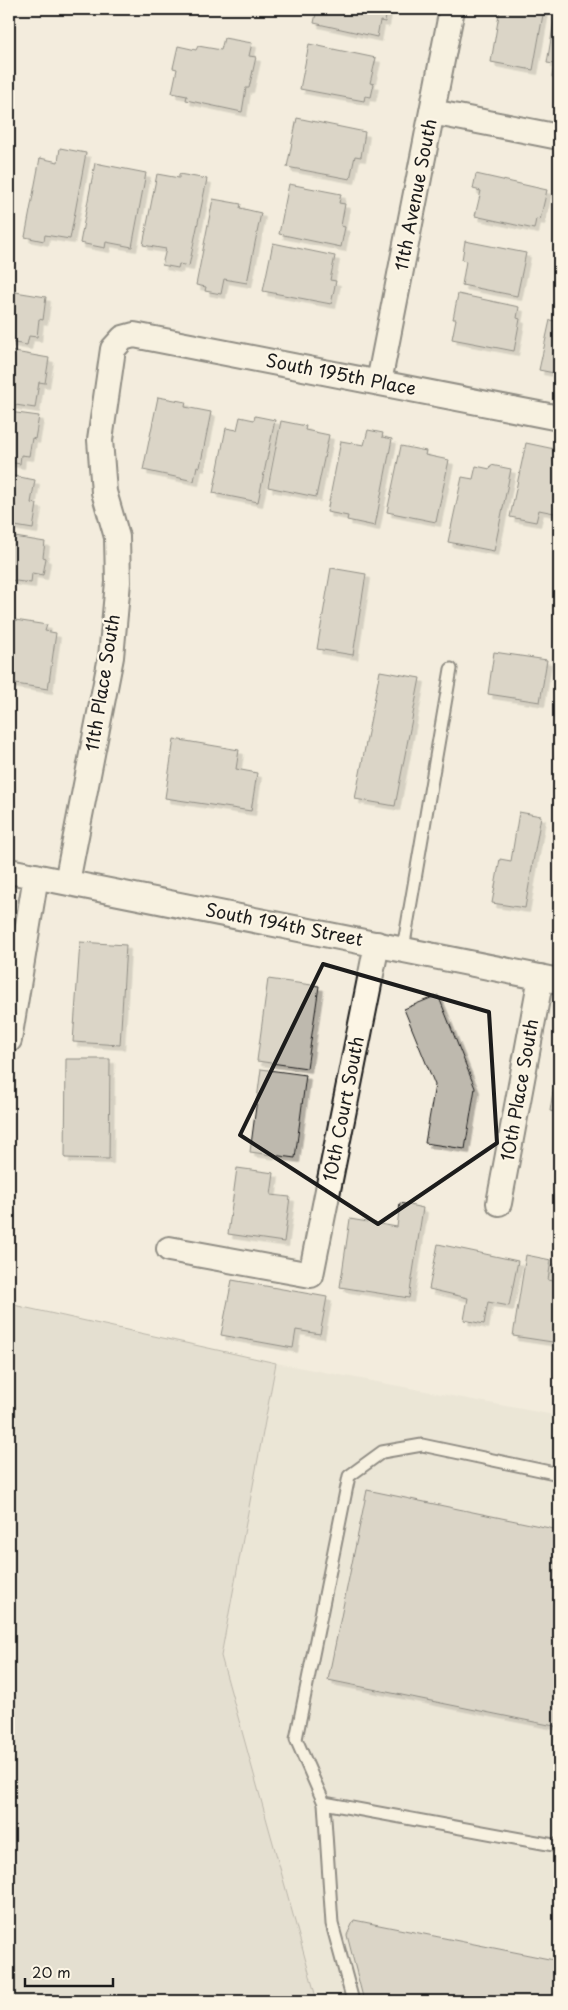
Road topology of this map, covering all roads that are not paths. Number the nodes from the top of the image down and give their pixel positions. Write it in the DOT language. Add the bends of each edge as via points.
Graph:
graph roads {
  1 [pos="452,9"];
  2 [pos="432,112"];
  3 [pos="559,137"];
  4 [pos="123,338"];
  5 [pos="379,382"];
  6 [pos="559,418"];
  7 [pos="452,669"];
  8 [pos="9,871"];
  9 [pos="36,876"];
  10 [pos="67,882"];
  11 [pos="377,944"];
  12 [pos="403,949"];
  13 [pos="550,979"];
  14 [pos="9,1040"];
  15 [pos="499,1203"];
  16 [pos="169,1249"];
  17 [pos="559,1474"];
  18 [pos="324,1803"];
  19 [pos="559,1846"];
  20 [pos="353,2001"];
  1 -- 2 [label="street, 11th Avenue South"];
  2 -- 3 [label="street"];
  2 -- 5 [label="street, 11th Avenue South"];
  4 -- 5 [label="street, South 195th Place" via="134,335"];
  4 -- 10 [label="street, 11th Place South" via="113,349 100,440 104,492 117,537 118,582 111,657"];
  5 -- 6 [label="street, South 195th Place"];
  7 -- 12 [label="lane"];
  8 -- 9 [label="street, South 194th Street"];
  9 -- 10 [label="street, South 194th Street"];
  9 -- 14 [label="street"];
  10 -- 11 [label="street, South 194th Street"];
  11 -- 12 [label="street, South 194th Street"];
  11 -- 16 [label="street, 10th Court South" via="311,1275"];
  12 -- 13 [label="street, South 194th Street"];
  13 -- 15 [label="street, 10th Place South"];
  17 -- 18 [label="lane" via="422,1445 382,1452 349,1476 296,1739"];
  18 -- 19 [label="lane"];
  18 -- 20 [label="lane" via="332,1924"];
}
